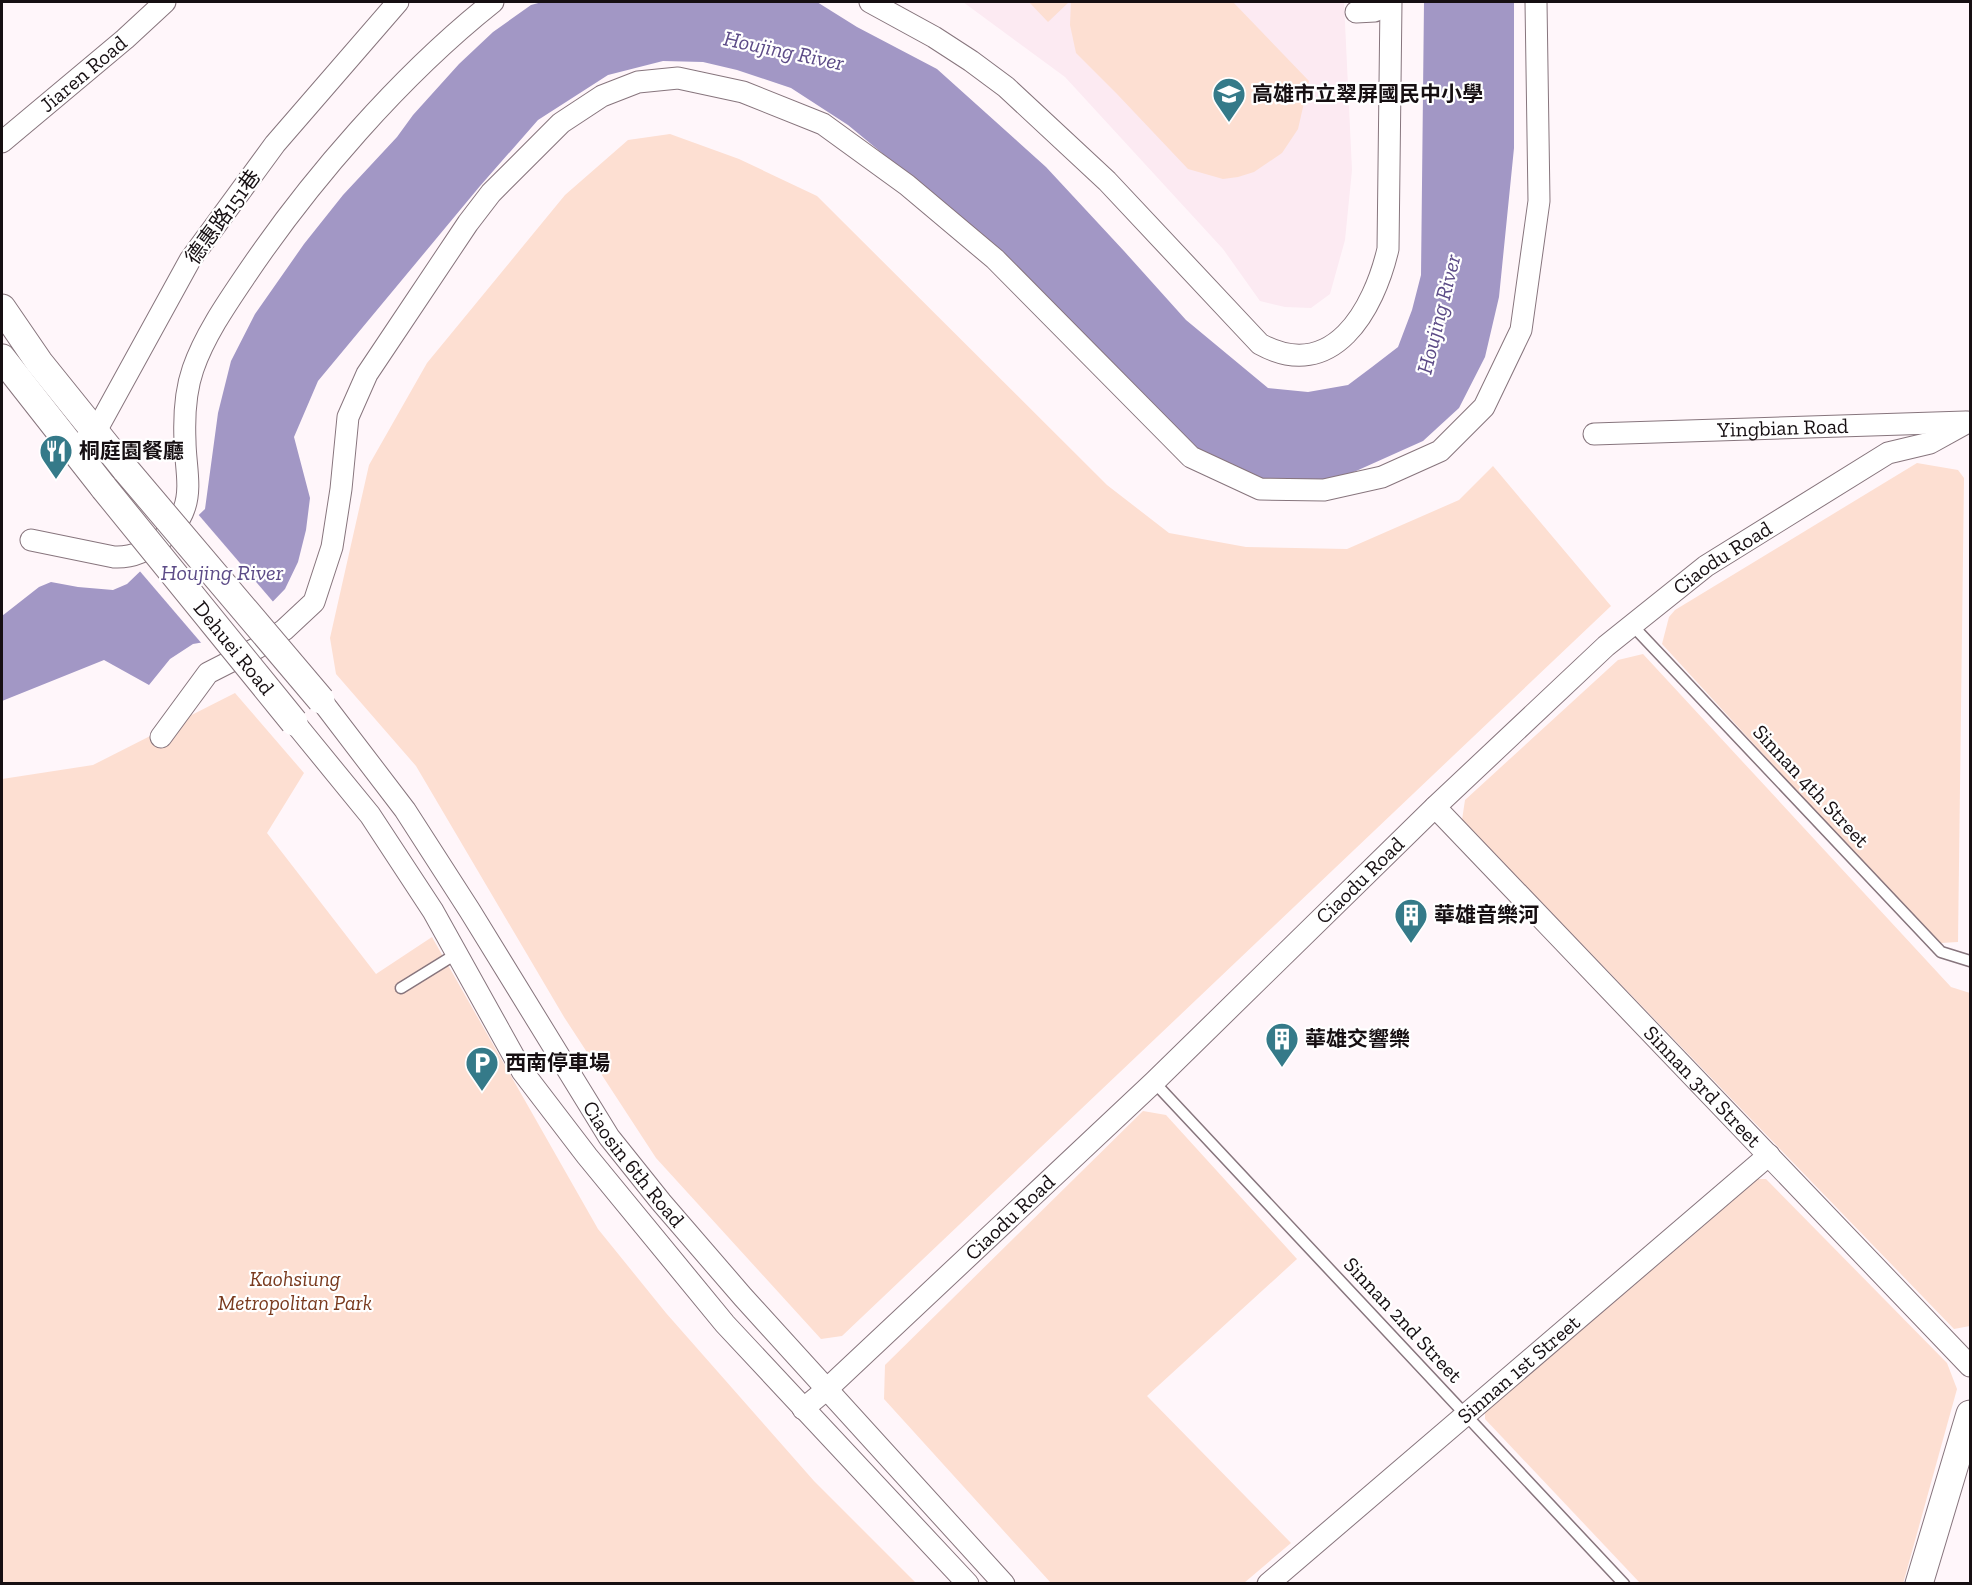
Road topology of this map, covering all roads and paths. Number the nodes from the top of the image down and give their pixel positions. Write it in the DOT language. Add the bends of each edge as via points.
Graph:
graph roads {
  1 [pos="165,2"];
  2 [pos="398,2"];
  3 [pos="493,2"];
  4 [pos="870,2"];
  5 [pos="1374,2"];
  6 [pos="1391,2"];
  7 [pos="1536,2"];
  8 [pos="1356,12"];
  9 [pos="2,142"];
  10 [pos="2,308"];
  11 [pos="2,358"];
  12 [pos="1969,422"];
  13 [pos="96,431"];
  14 [pos="1594,434"];
  15 [pos="74,449"];
  16 [pos="31,540"];
  17 [pos="1632,625"];
  18 [pos="321,700"];
  19 [pos="294,722"];
  20 [pos="161,737"];
  21 [pos="1435,807"];
  22 [pos="456,954"];
  23 [pos="1971,961"];
  24 [pos="401,988"];
  25 [pos="1154,1082"];
  26 [pos="1769,1155"];
  27 [pos="1971,1366"];
  28 [pos="826,1389"];
  29 [pos="803,1409"];
  30 [pos="1465,1414"];
  31 [pos="1971,1414"];
  32 [pos="968,1584"];
  33 [pos="1004,1584"];
  34 [pos="1268,1584"];
  35 [pos="1624,1584"];
  36 [pos="1919,1584"];
  1 -- 9 [label="street, Jiaren Road"];
  2 -- 13 [label="street, 德惠路151巷" via="275,144 190,260"];
  3 -- 16 [label="street" via="364,126 271,238 231,297 193,370 186,400 188,486 185,508 178,521 156,544 127,557"];
  4 -- 6 [label="street" via="934,37 1006,87 1107,181 1260,344 1274,352 1304,355 1327,349 1347,334 1366,309 1388,249"];
  5 -- 8 [label="street" via="1374,11"];
  7 -- 20 [label="street" via="1539,201 1521,330 1484,407 1440,450 1382,477 1324,490 1260,489 1191,458 995,259 907,185 823,124 743,92 678,78 638,81 602,96 561,123 491,193 367,374 348,417 332,547 314,602 284,630 208,673"];
  10 -- 13 [label="street, Dehuei Road" via="39,362"];
  11 -- 15 [label="street, Dehuei Road"];
  12 -- 14 [label="street, Yingbian Road"];
  12 -- 17 [label="street, Ciaodu Road" via="1930,443 1888,453 1706,566"];
  13 -- 15 [label="street, 德惠路151巷"];
  13 -- 18 [label="street, Dehuei Road, bridge"];
  15 -- 19 [label="street, Dehuei Road, bridge"];
  17 -- 21 [label="street, Ciaodu Road"];
  17 -- 23 [label="lane, Sinnan 4th Street" via="1941,952"];
  18 -- 28 [label="street, Ciaosin 6th Road" via="405,810 609,1137 661,1202"];
  19 -- 22 [label="street, Ciaosin 6th Road" via="370,815 433,910"];
  21 -- 25 [label="street, Ciaodu Road"];
  21 -- 26 [label="street, Sinnan 3rd Street"];
  22 -- 24 [label="lane"];
  22 -- 29 [label="street, Ciaosin 6th Road" via="522,1071 718,1316"];
  25 -- 28 [label="street, Ciaodu Road"];
  25 -- 30 [label="lane, Sinnan 2nd Street"];
  26 -- 27 [label="street, Sinnan 3rd Street"];
  26 -- 30 [label="street, Sinnan 1st Street"];
  28 -- 29 [label="street, Ciaodu Road"];
  28 -- 33 [label="street, Ciaosin 6th Road"];
  29 -- 32 [label="street, Ciaosin 6th Road"];
  30 -- 34 [label="street, Sinnan 1st Street"];
  30 -- 35 [label="lane, Sinnan 2nd Street"];
  31 -- 36 [label="street"];
}
